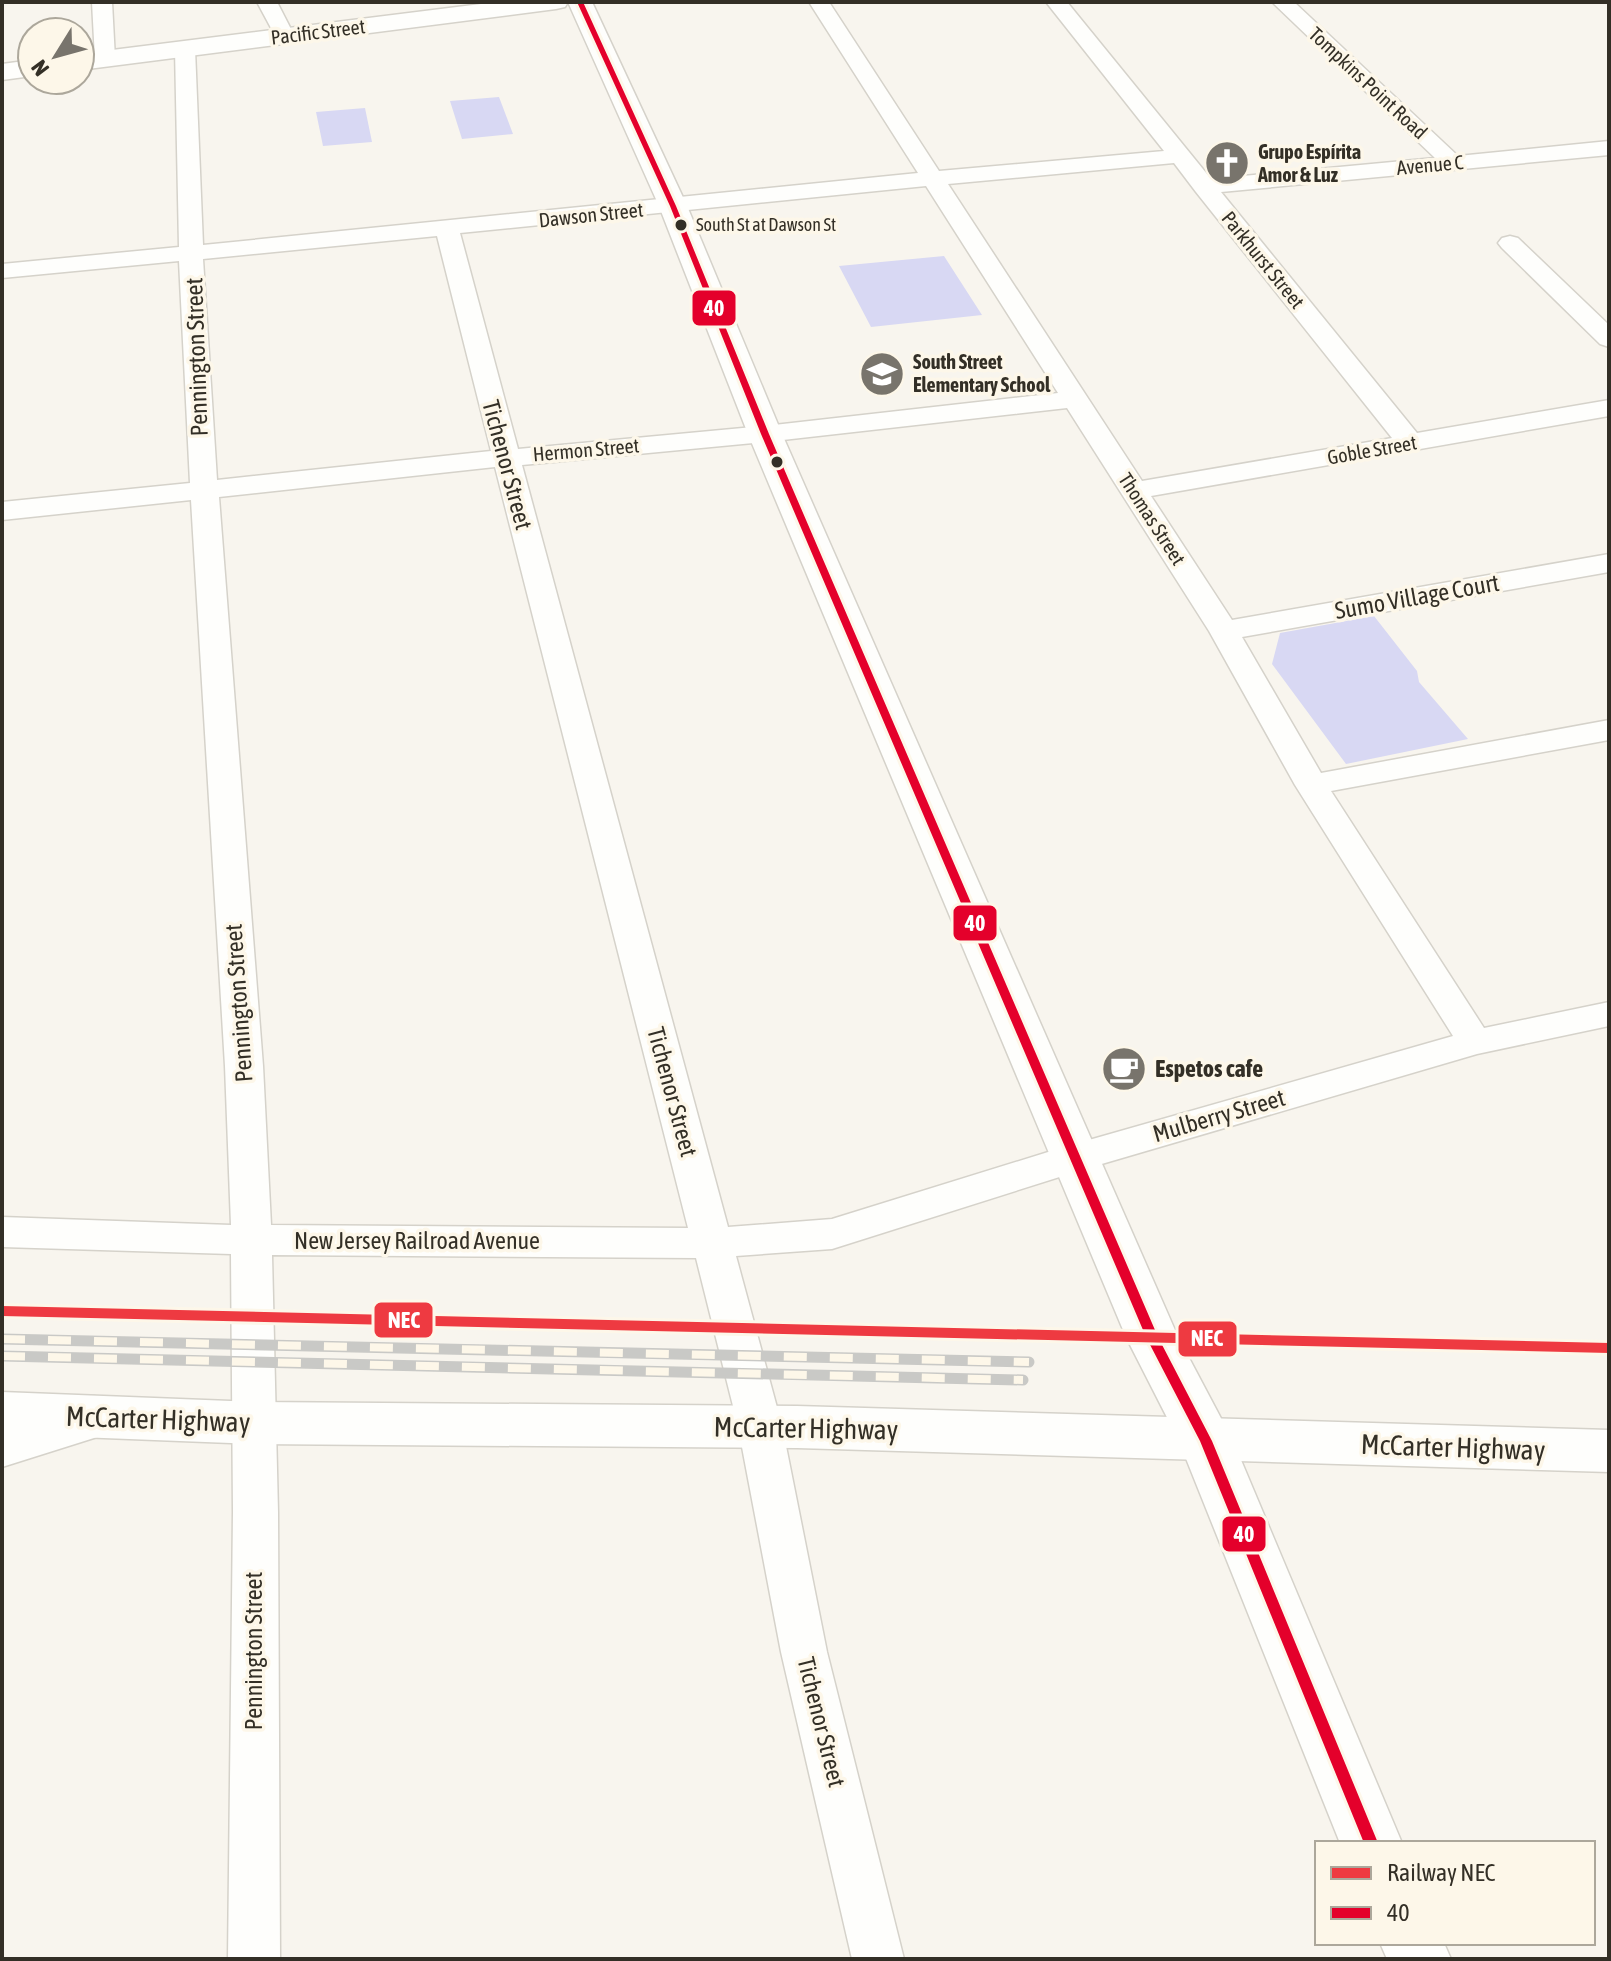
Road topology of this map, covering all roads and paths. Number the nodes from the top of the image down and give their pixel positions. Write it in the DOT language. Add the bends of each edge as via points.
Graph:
graph roads {
  1 [pos="102,2"];
  2 [pos="267,2"];
  3 [pos="556,2"];
  4 [pos="580,2"];
  5 [pos="819,2"];
  6 [pos="1056,2"];
  7 [pos="1282,2"];
  8 [pos="96,37"];
  9 [pos="285,37"];
  10 [pos="185,49"];
  11 [pos="96,60"];
  12 [pos="1609,148"];
  13 [pos="1180,156"];
  14 [pos="1453,163"];
  15 [pos="933,178"];
  16 [pos="1204,187"];
  17 [pos="673,206"];
  18 [pos="447,230"];
  19 [pos="1510,243"];
  20 [pos="193,253"];
  21 [pos="2,271"];
  22 [pos="1609,339"];
  23 [pos="1075,399"];
  24 [pos="1609,408"];
  25 [pos="765,434"];
  26 [pos="1410,443"];
  27 [pos="505,458"];
  28 [pos="203,489"];
  29 [pos="1134,491"];
  30 [pos="2,511"];
  31 [pos="1609,563"];
  32 [pos="1224,631"];
  33 [pos="1609,730"];
  34 [pos="1311,785"];
  35 [pos="1609,1014"];
  36 [pos="1475,1042"];
  37 [pos="1075,1158"];
  38 [pos="2,1232"];
  39 [pos="832,1234"];
  40 [pos="251,1240"];
  41 [pos="712,1243"];
  42 [pos="2,1413"];
  43 [pos="94,1417"];
  44 [pos="256,1423"];
  45 [pos="760,1426"];
  46 [pos="1206,1441"];
  47 [pos="2,1446"];
  48 [pos="1609,1451"];
  49 [pos="1370,1841"];
  50 [pos="254,1959"];
  51 [pos="878,1959"];
  1 -- 8 [label="street"];
  2 -- 9 [label="street"];
  3 -- 9 [label="main road, Pacific Street"];
  4 -- 17 [label="main road"];
  5 -- 15 [label="street, Thomas Street"];
  6 -- 13 [label="street, Parkhurst Street"];
  7 -- 14 [label="street, Tompkins Point Road"];
  9 -- 10 [label="main road, Pacific Street"];
  10 -- 11 [label="main road, Pacific Street"];
  10 -- 20 [label="street, Pennington Street"];
  12 -- 14 [label="street, Avenue C"];
  13 -- 15 [label="street, Dawson Street"];
  13 -- 16 [label="street, Parkhurst Street"];
  14 -- 16 [label="street, Avenue C"];
  15 -- 17 [label="street, Dawson Street"];
  15 -- 23 [label="street, Thomas Street"];
  16 -- 26 [label="street, Parkhurst Street"];
  17 -- 18 [label="street, Dawson Street"];
  17 -- 25 [label="main road"];
  18 -- 20 [label="street, Dawson Street"];
  18 -- 27 [label="street, Tichenor Street"];
  19 -- 22 [label="street"];
  20 -- 21 [label="street, Dawson Street"];
  20 -- 28 [label="street, Pennington Street"];
  23 -- 25 [label="street, Hermon Street"];
  23 -- 29 [label="street, Thomas Street"];
  24 -- 26 [label="street, Goble Street"];
  25 -- 27 [label="street, Hermon Street"];
  25 -- 37 [label="main road"];
  26 -- 29 [label="street, Goble Street"];
  27 -- 28 [label="street, Hermon Street"];
  27 -- 41 [label="street, Tichenor Street"];
  28 -- 30 [label="street, Hermon Street"];
  28 -- 40 [label="street, Pennington Street" via="244,1066"];
  29 -- 32 [label="street, Thomas Street"];
  31 -- 32 [label="street, Sumo Village Court"];
  32 -- 34 [label="street, Thomas Street"];
  33 -- 34 [label="street"];
  34 -- 36 [label="street, Thomas Street"];
  35 -- 36 [label="street, Mulberry Street"];
  36 -- 37 [label="street, Mulberry Street"];
  37 -- 39 [label="street, Mulberry Street"];
  37 -- 46 [label="main road" via="1152,1337"];
  38 -- 40 [label="street, New Jersey Railroad Avenue"];
  39 -- 41 [label="street, New Jersey Railroad Avenue"];
  40 -- 41 [label="street, New Jersey Railroad Avenue"];
  40 -- 44 [label="street, Pennington Street"];
  41 -- 45 [label="street, Tichenor Street"];
  42 -- 43 [label="main road, McCarter Highway"];
  43 -- 44 [label="main road, McCarter Highway"];
  43 -- 47 [label="main road"];
  44 -- 45 [label="main road, McCarter Highway"];
  44 -- 50 [label="street, Pennington Street"];
  45 -- 46 [label="main road, McCarter Highway"];
  45 -- 51 [label="street, Tichenor Street" via="804,1652"];
  46 -- 48 [label="main road, McCarter Highway"];
  46 -- 49 [label="main road"];
}
